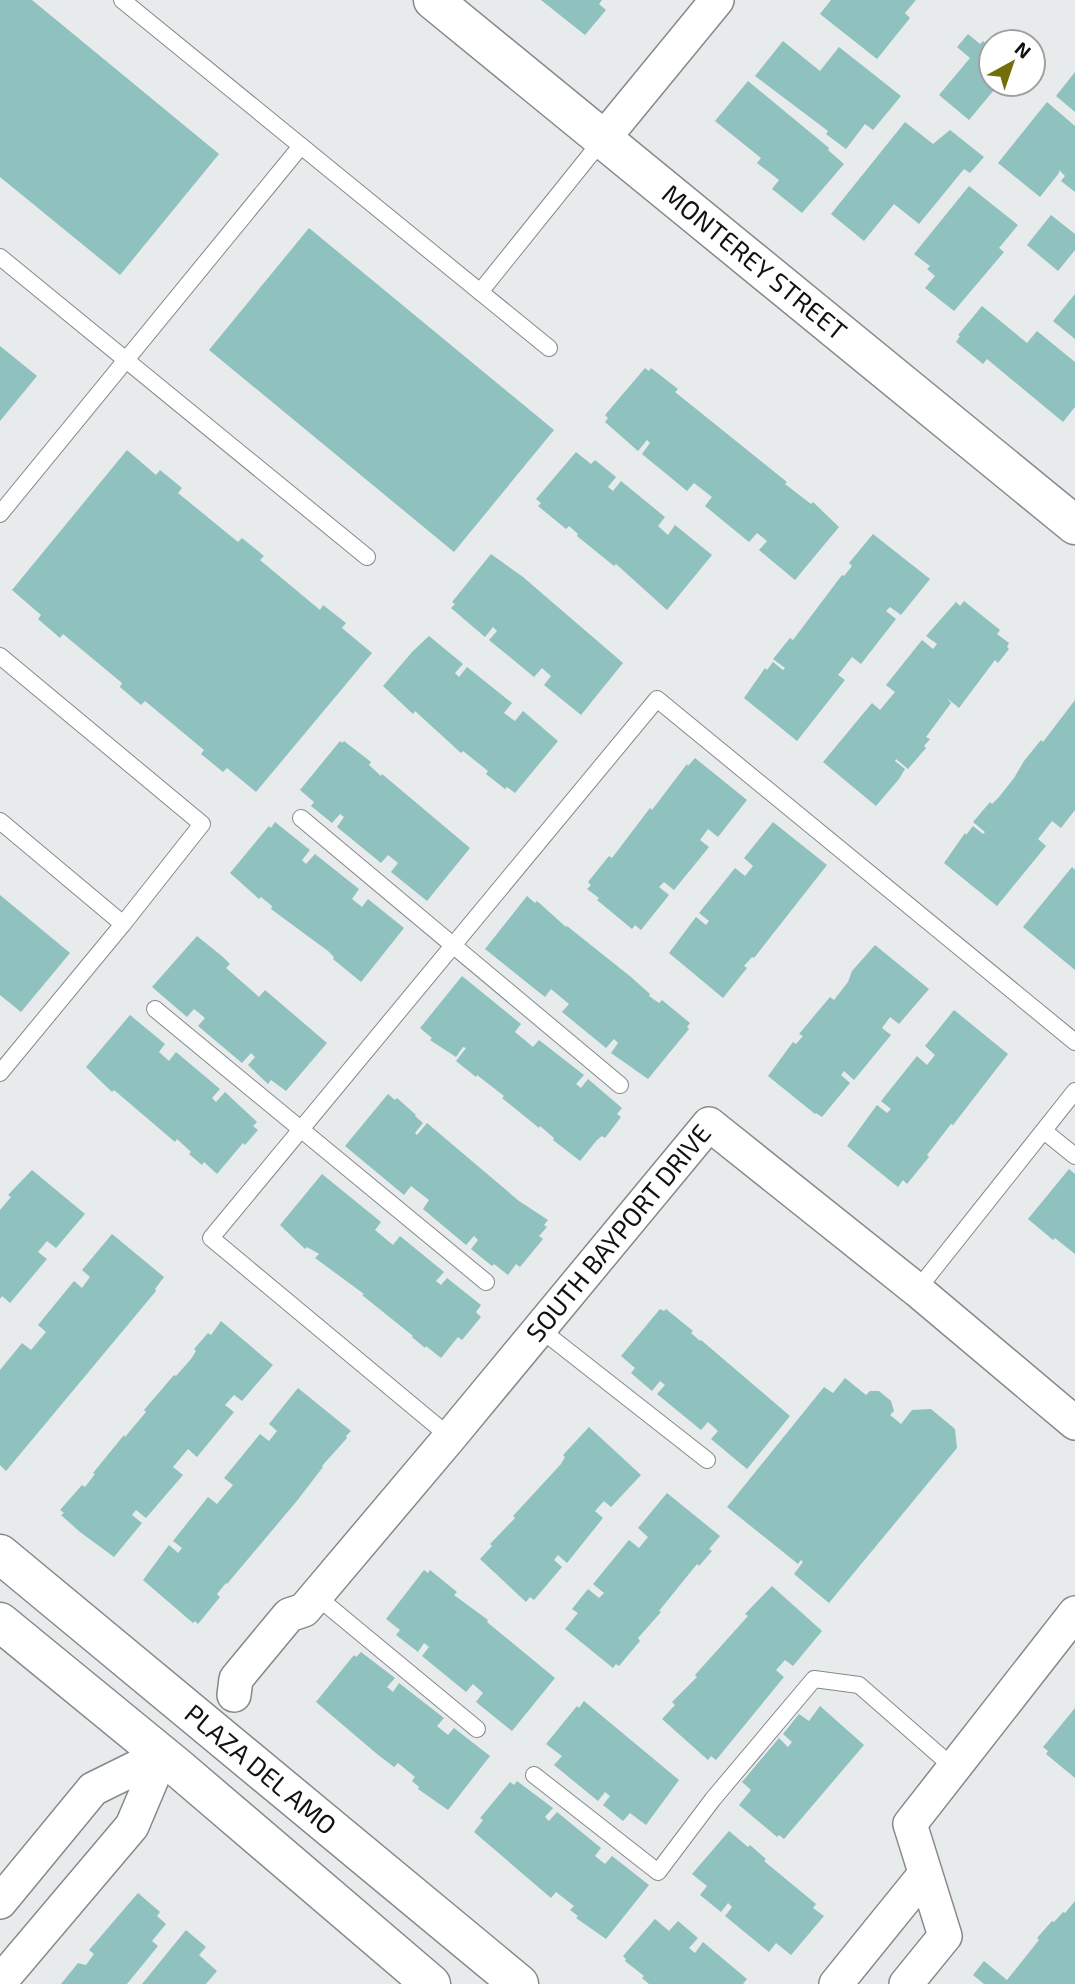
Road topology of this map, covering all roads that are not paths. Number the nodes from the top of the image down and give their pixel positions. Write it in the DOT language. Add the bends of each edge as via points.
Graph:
graph roads {
  1 [pos="122,0"];
  2 [pos="432,0"];
  3 [pos="717,0"];
  4 [pos="603,139"];
  5 [pos="301,146"];
  6 [pos="0,257"];
  7 [pos="480,292"];
  8 [pos="549,348"];
  9 [pos="125,361"];
  10 [pos="0,514"];
  11 [pos="1075,524"];
  12 [pos="367,557"];
  13 [pos="0,656"];
  14 [pos="300,818"];
  15 [pos="0,821"];
  16 [pos="122,924"];
  17 [pos="454,944"];
  18 [pos="155,1009"];
  19 [pos="1075,1042"];
  20 [pos="0,1073"];
  21 [pos="620,1085"];
  22 [pos="1075,1091"];
  23 [pos="1044,1130"];
  24 [pos="300,1131"];
  25 [pos="1075,1156"];
  26 [pos="486,1282"];
  27 [pos="916,1290"];
  28 [pos="540,1329"];
  29 [pos="1075,1423"];
  30 [pos="450,1437"];
  31 [pos="707,1460"];
  32 [pos="0,1554"];
  33 [pos="310,1602"];
  34 [pos="1075,1613"];
  35 [pos="0,1622"];
  36 [pos="209,1726"];
  37 [pos="477,1729"];
  38 [pos="169,1761"];
  39 [pos="954,1768"];
  40 [pos="534,1775"];
  41 [pos="925,1874"];
  42 [pos="10,1889"];
  43 [pos="59,1913"];
  44 [pos="0,1982"];
  45 [pos="431,1984"];
  46 [pos="519,1984"];
  47 [pos="836,1984"];
  48 [pos="906,1984"];
  1 -- 5 [label="lane"];
  2 -- 4 [label="main road, MONTEREY STREET"];
  3 -- 4 [label="street"];
  4 -- 7 [label="lane"];
  4 -- 11 [label="main road, MONTEREY STREET"];
  5 -- 7 [label="lane"];
  5 -- 9 [label="lane"];
  6 -- 9 [label="lane"];
  7 -- 8 [label="lane"];
  9 -- 10 [label="lane"];
  9 -- 12 [label="lane"];
  13 -- 16 [label="lane" via="202,824"];
  14 -- 17 [label="lane"];
  15 -- 16 [label="lane"];
  16 -- 20 [label="lane"];
  17 -- 19 [label="lane" via="657,699"];
  17 -- 21 [label="lane"];
  17 -- 24 [label="lane"];
  18 -- 24 [label="lane"];
  22 -- 23 [label="lane"];
  23 -- 25 [label="lane"];
  23 -- 27 [label="lane"];
  24 -- 26 [label="lane"];
  24 -- 30 [label="lane" via="211,1238"];
  27 -- 28 [label="street, SOUTH BAYPORT DRIVE" via="709,1124"];
  27 -- 29 [label="street, SOUTH BAYPORT DRIVE"];
  28 -- 30 [label="street, SOUTH BAYPORT DRIVE"];
  28 -- 31 [label="lane"];
  30 -- 33 [label="street, SOUTH BAYPORT DRIVE"];
  32 -- 36 [label="main road, PLAZA DEL AMO"];
  33 -- 36 [label="street, SOUTH BAYPORT DRIVE" via="302,1626 251,1689 234,1695"];
  33 -- 37 [label="lane"];
  34 -- 39 [label="street"];
  35 -- 38 [label="main road, PLAZA DEL AMO"];
  36 -- 38 [label="main road"];
  36 -- 46 [label="main road, PLAZA DEL AMO"];
  38 -- 42 [label="street" via="93,1789"];
  38 -- 43 [label="street" via="132,1826"];
  38 -- 45 [label="main road, PLAZA DEL AMO"];
  39 -- 40 [label="lane" via="859,1685 814,1679 658,1872"];
  39 -- 41 [label="street" via="910,1824"];
  41 -- 47 [label="street"];
  41 -- 48 [label="street" via="945,1936"];
  42 -- 43 [label="street"];
  43 -- 44 [label="street"];
}
